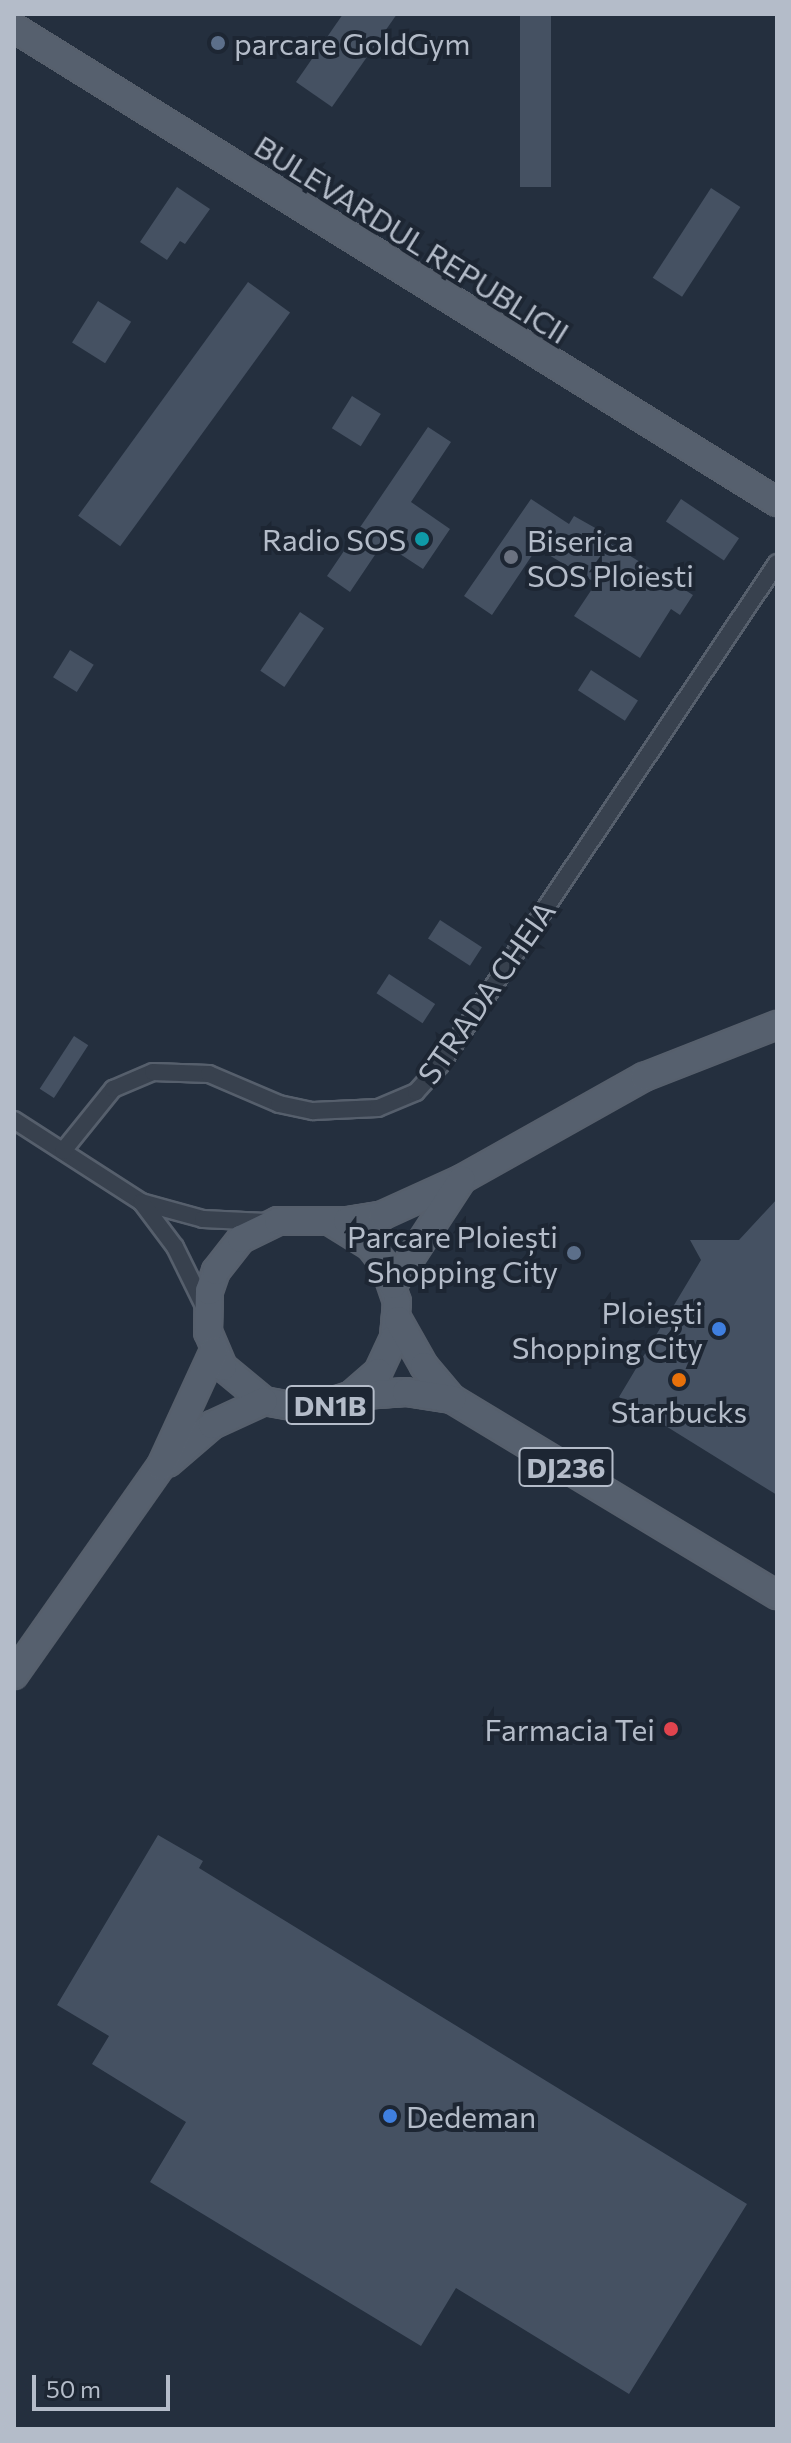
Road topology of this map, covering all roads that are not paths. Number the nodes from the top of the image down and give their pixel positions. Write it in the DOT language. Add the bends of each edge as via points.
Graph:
graph roads {
  1 [pos="14,28"];
  2 [pos="777,502"];
  3 [pos="777,563"];
  4 [pos="777,1025"];
  5 [pos="14,1120"];
  6 [pos="63,1151"];
  7 [pos="462,1179"];
  8 [pos="141,1202"];
  9 [pos="278,1221"];
  10 [pos="331,1222"];
  11 [pos="393,1285"];
  12 [pos="206,1311"];
  13 [pos="398,1320"];
  14 [pos="214,1351"];
  15 [pos="350,1396"];
  16 [pos="452,1399"];
  17 [pos="264,1401"];
  18 [pos="161,1466"];
  19 [pos="777,1595"];
  20 [pos="14,1675"];
  1 -- 2 [label="main road, BULEVARDUL REPUBLICII"];
  3 -- 6 [label="street, STRADA CHEIA" via="441,1064 416,1092 378,1108 313,1111 279,1104 209,1074 153,1072 113,1089"];
  4 -- 7 [label="main road, DN1B" via="644,1077"];
  5 -- 6 [label="street"];
  6 -- 8 [label="street"];
  7 -- 10 [label="main road, DN1B" via="383,1215"];
  7 -- 11 [label="main road, DN1B"];
  8 -- 9 [label="street" via="203,1219"];
  8 -- 12 [label="street" via="175,1247"];
  9 -- 10 [label="main road, DN1B"];
  9 -- 12 [label="main road, DN1B" via="241,1239 227,1254 209,1291"];
  10 -- 11 [label="main road, DN1B" via="370,1246"];
  11 -- 13 [label="main road, DN1B"];
  12 -- 14 [label="main road, DN1B"];
  13 -- 15 [label="main road, DN1B" via="378,1372"];
  13 -- 16 [label="main road, DJ236" via="418,1357"];
  14 -- 17 [label="main road, DN1B" via="234,1381"];
  14 -- 18 [label="main road, DN1B"];
  15 -- 16 [label="main road, DJ236" via="406,1392"];
  15 -- 17 [label="main road, DN1B" via="308,1409"];
  16 -- 19 [label="main road, DJ236"];
  17 -- 18 [label="main road, DN1B" via="212,1425"];
  18 -- 20 [label="main road, DN1B"];
}
